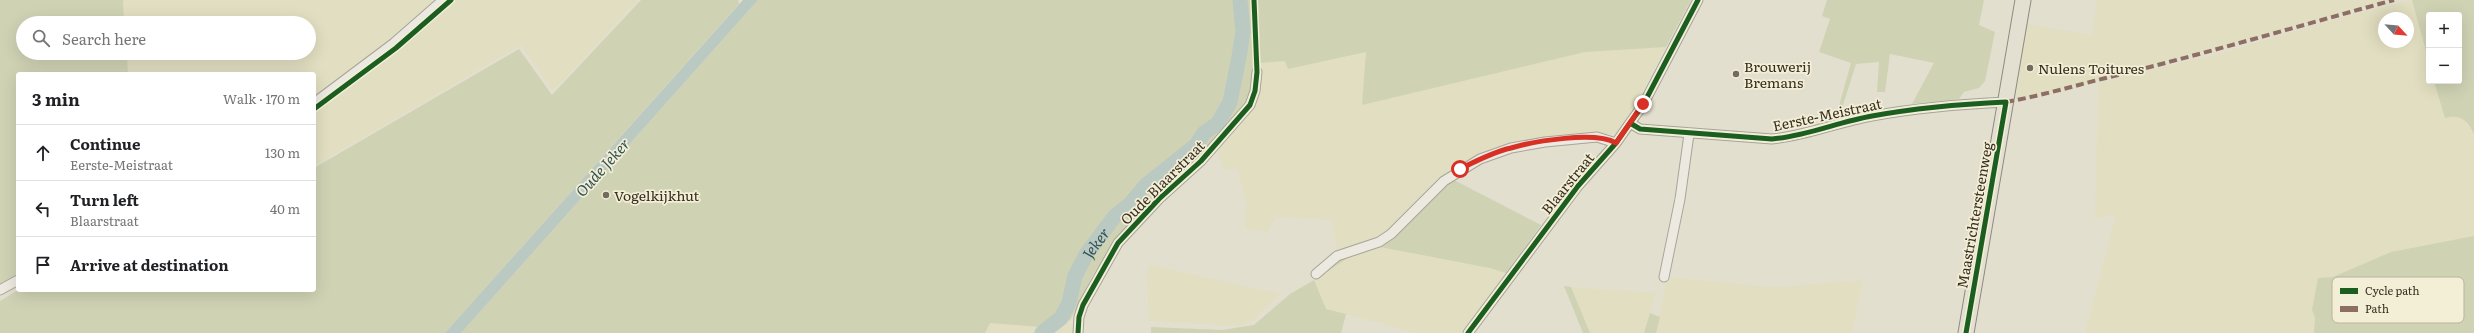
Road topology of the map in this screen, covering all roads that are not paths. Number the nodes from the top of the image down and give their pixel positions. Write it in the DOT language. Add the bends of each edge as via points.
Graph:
graph roads {
  1 [pos="443,0"];
  2 [pos="1698,0"];
  3 [pos="2023,0"];
  4 [pos="1257,72"];
  5 [pos="316,102"];
  6 [pos="2006,102"];
  7 [pos="1630,123"];
  8 [pos="1689,134"];
  9 [pos="1616,143"];
  10 [pos="1316,274"];
  11 [pos="1664,277"];
  12 [pos="16,281"];
  13 [pos="0,290"];
  14 [pos="1078,333"];
  15 [pos="1468,333"];
  16 [pos="1966,333"];
  1 -- 5 [label="street" via="394,43"];
  2 -- 7 [label="street, Blaarstraat" via="1643,104"];
  3 -- 6 [label="main road, Maastrichtersteenweg"];
  4 -- 14 [label="street, Oude Blaarstraat" via="1250,105 1206,156 1159,199 1118,243 1083,305"];
  6 -- 8 [label="street, Eerste-Meistraat" via="1975,103 1872,116 1779,139"];
  6 -- 16 [label="main road, Maastrichtersteenweg"];
  7 -- 8 [label="street, Eerste-Meistraat" via="1640,129"];
  7 -- 9 [label="street, Blaarstraat"];
  8 -- 11 [label="street" via="1680,199"];
  9 -- 10 [label="street" via="1598,137 1545,142 1511,148 1480,159 1444,181 1391,234 1379,242 1337,256"];
  9 -- 15 [label="street, Blaarstraat" via="1578,186"];
  12 -- 13 [label="street"];
}
